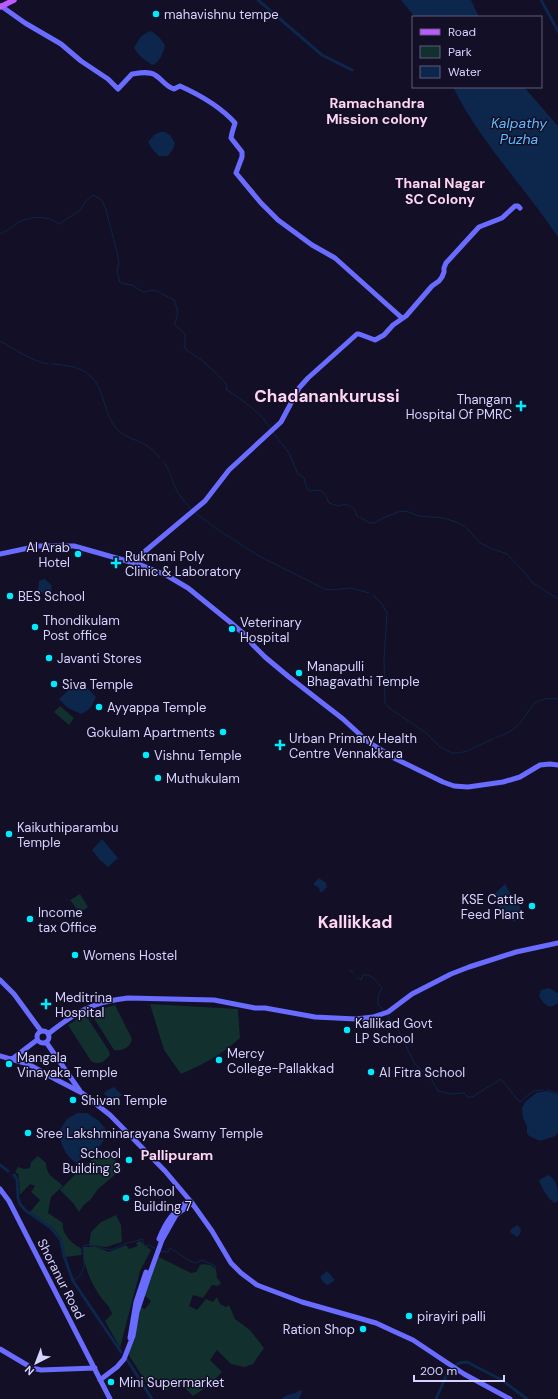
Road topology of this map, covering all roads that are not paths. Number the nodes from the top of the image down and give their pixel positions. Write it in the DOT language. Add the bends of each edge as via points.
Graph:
graph roads {
  1 [pos="14,0"];
  2 [pos="0,6"];
  3 [pos="520,208"];
  4 [pos="402,318"];
  5 [pos="0,554"];
  6 [pos="130,562"];
  7 [pos="558,765"];
  8 [pos="558,943"];
  9 [pos="0,980"];
  10 [pos="40,1031"];
  11 [pos="48,1034"];
  12 [pos="37,1040"];
  13 [pos="46,1042"];
  14 [pos="0,1056"];
  15 [pos="12,1059"];
  16 [pos="82,1093"];
  17 [pos="1,1192"];
  18 [pos="191,1201"];
  19 [pos="0,1349"];
  20 [pos="95,1368"];
  21 [pos="100,1378"];
  22 [pos="110,1399"];
  23 [pos="510,1399"];
  1 -- 2 [label="main road"];
  2 -- 4 [label="main road" via="61,44 118,89 132,74 150,73 170,88 180,86 223,111 235,123 231,138 242,152 236,173 261,203 278,220 335,258"];
  3 -- 4 [label="main road" via="515,206 502,218 479,227 446,263 442,277"];
  4 -- 6 [label="main road" via="375,340 359,334 354,336 299,388 281,422 238,460 211,494"];
  5 -- 6 [label="main road" via="38,546 64,545"];
  6 -- 7 [label="main road" via="179,582 230,622 265,657 367,741 394,758 443,782 468,787 503,782 520,777 540,765"];
  8 -- 11 [label="main road" via="501,956 451,974 412,994 381,1015 356,1019 315,1017 214,1000 128,998 115,999 84,1009"];
  9 -- 10 [label="main road" via="14,994"];
  10 -- 11 [label="main road"];
  10 -- 12 [label="main road"];
  11 -- 13 [label="main road"];
  12 -- 13 [label="main road"];
  12 -- 15 [label="main road"];
  13 -- 16 [label="main road"];
  14 -- 15 [label="main road"];
  15 -- 16 [label="main road" via="28,1064"];
  16 -- 18 [label="main road" via="115,1119"];
  17 -- 20 [label="main road, Shoranur Road" via="9,1201"];
  18 -- 21 [label="main road" via="176,1215 162,1240 124,1359"];
  18 -- 23 [label="main road" via="231,1263 257,1285 392,1330 414,1340 464,1374"];
  19 -- 20 [label="main road" via="32,1368 41,1370"];
  20 -- 21 [label="main road, Shoranur Road"];
  21 -- 22 [label="main road, Shoranur Road"];
}
